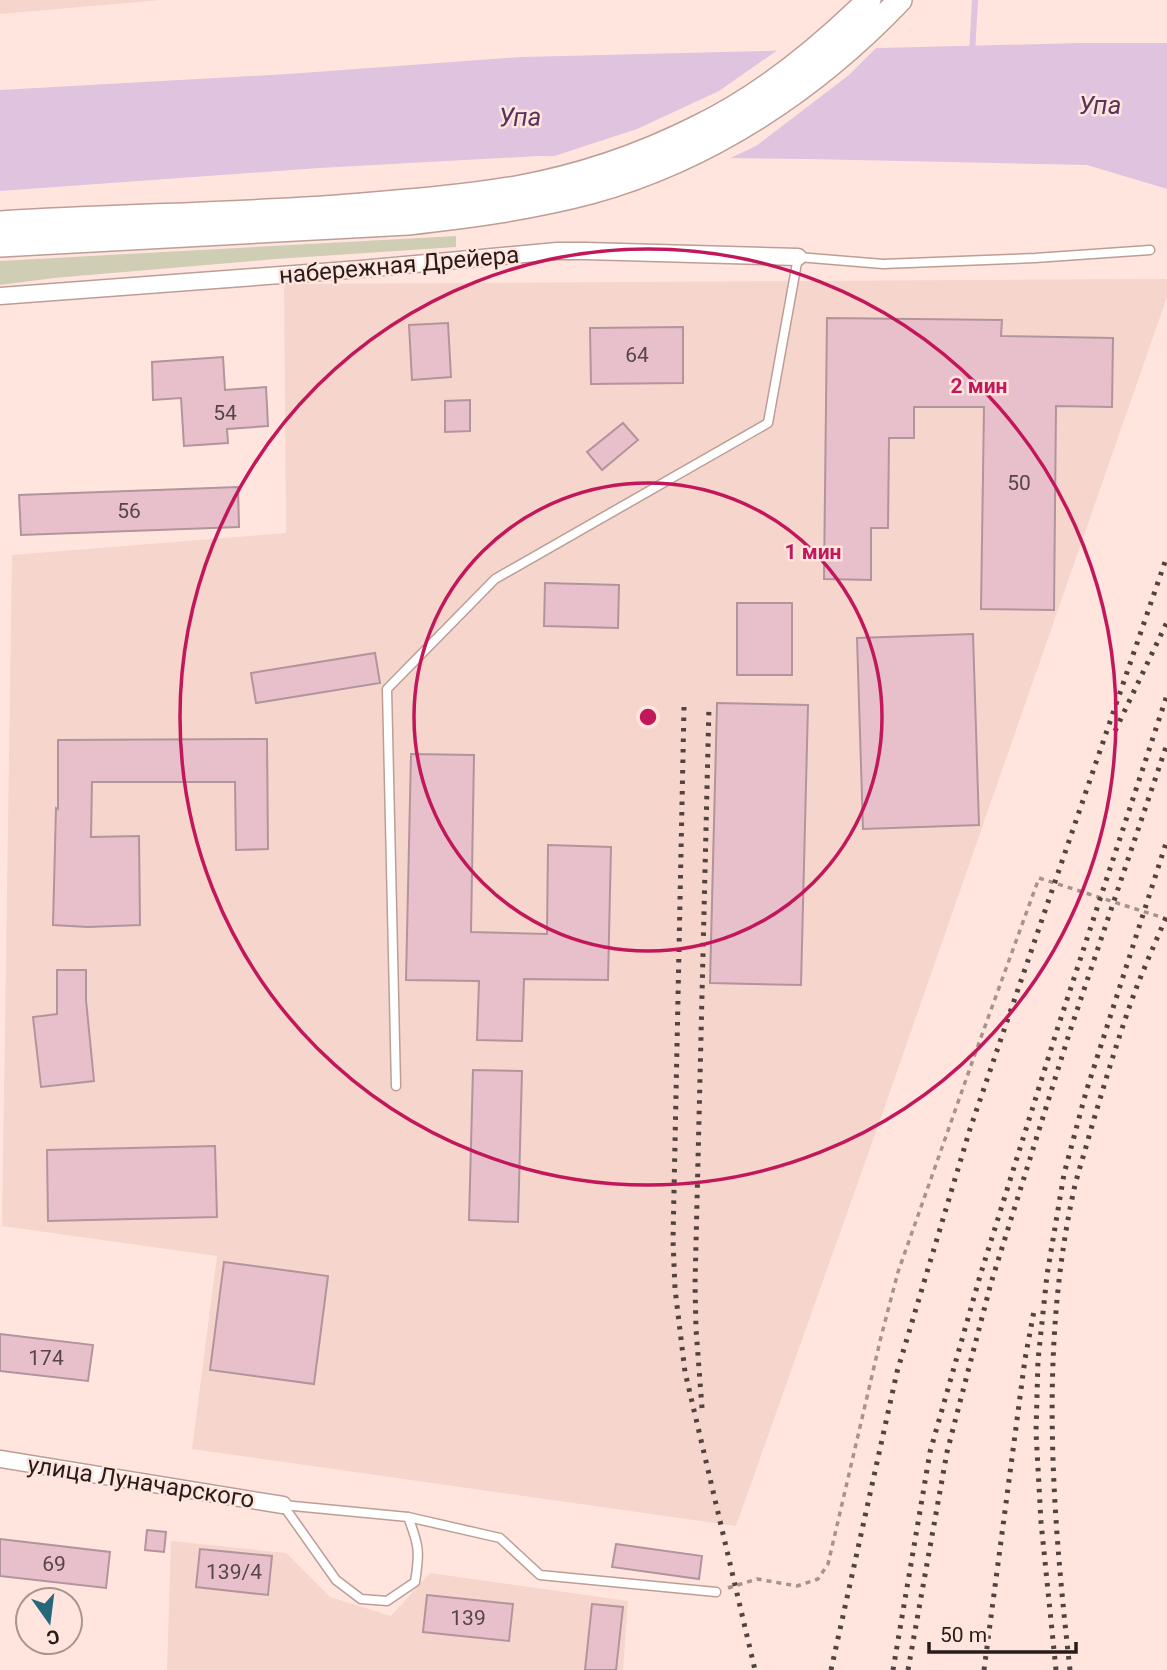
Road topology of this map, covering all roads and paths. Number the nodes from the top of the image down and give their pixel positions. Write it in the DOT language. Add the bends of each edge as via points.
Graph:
graph roads {
  1 [pos="869,0"];
  2 [pos="900,0"];
  3 [pos="405,212"];
  4 [pos="0,223"];
  5 [pos="0,246"];
  6 [pos="1150,250"];
  7 [pos="798,257"];
  8 [pos="0,296"];
  9 [pos="1167,919"];
  10 [pos="397,1086"];
  11 [pos="0,1459"];
  12 [pos="283,1505"];
  13 [pos="408,1517"];
  14 [pos="716,1592"];
  1 -- 3 [label="main road" via="781,77 697,128 582,172"];
  2 -- 3 [label="main road" via="813,79 699,151 567,198 473,215"];
  3 -- 4 [label="main road" via="287,210"];
  3 -- 5 [label="main road"];
  6 -- 7 [label="lane" via="883,264"];
  7 -- 8 [label="street, набережная Дрейера" via="556,251"];
  7 -- 10 [label="lane" via="768,423 495,579 387,689"];
  9 -- 14 [label="path" via="1039,878 898,1272 828,1564 818,1579 797,1586 757,1579"];
  11 -- 12 [label="street, улица Луначарского"];
  12 -- 13 [label="lane"];
  12 -- 13 [label="lane" via="336,1580 361,1599 387,1601 415,1582 418,1540"];
  13 -- 14 [label="lane" via="500,1538 540,1575"];
}
